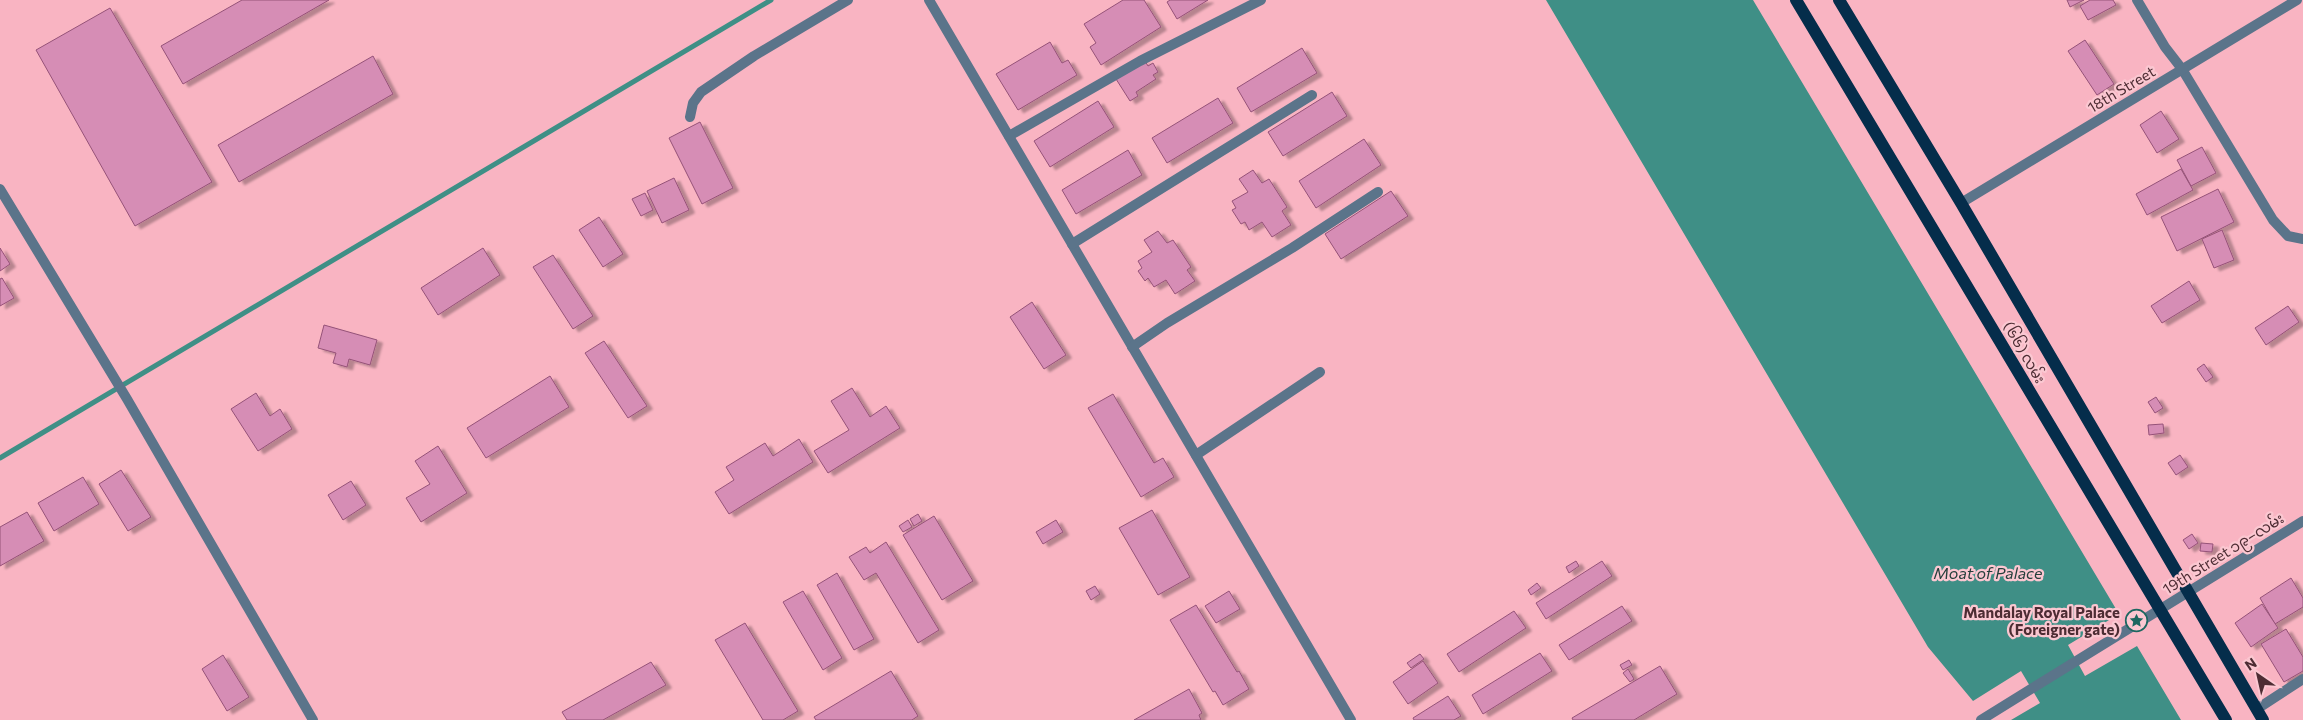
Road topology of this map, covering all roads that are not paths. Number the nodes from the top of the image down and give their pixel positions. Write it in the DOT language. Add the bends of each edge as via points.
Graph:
graph roads {
  1 [pos="848,0"];
  2 [pos="929,0"];
  3 [pos="1261,0"];
  4 [pos="1796,0"];
  5 [pos="1839,0"];
  6 [pos="2137,0"];
  7 [pos="2297,0"];
  8 [pos="2182,69"];
  9 [pos="1312,95"];
  10 [pos="690,116"];
  11 [pos="1009,136"];
  12 [pos="0,189"];
  13 [pos="1378,192"];
  14 [pos="1961,203"];
  15 [pos="2303,239"];
  16 [pos="1072,244"];
  17 [pos="1132,347"];
  18 [pos="1320,372"];
  19 [pos="1196,455"];
  20 [pos="2303,521"];
  21 [pos="2187,593"];
  22 [pos="2159,610"];
  23 [pos="2303,679"];
  24 [pos="2256,709"];
  25 [pos="314,720"];
  26 [pos="1351,720"];
  27 [pos="1981,720"];
  28 [pos="2226,720"];
  29 [pos="2263,720"];
  1 -- 10 [label="street" via="701,92 693,103"];
  2 -- 11 [label="street"];
  3 -- 11 [label="street" via="1140,61"];
  4 -- 22 [label="main road, (၆၆) လမ်း"];
  5 -- 14 [label="main road, (၆၆) လမ်း"];
  6 -- 8 [label="street"];
  7 -- 8 [label="street, 18th Street"];
  8 -- 14 [label="street, 18th Street"];
  8 -- 15 [label="street" via="2273,220 2288,236"];
  9 -- 16 [label="street"];
  11 -- 16 [label="street"];
  12 -- 25 [label="street"];
  13 -- 17 [label="street"];
  14 -- 21 [label="main road, (၆၆) လမ်း"];
  16 -- 17 [label="street"];
  17 -- 19 [label="street"];
  18 -- 19 [label="street"];
  19 -- 26 [label="street"];
  20 -- 21 [label="street, 19th Street ၁၉−လမ်း"];
  21 -- 22 [label="street, 19th Street ၁၉−လမ်း"];
  21 -- 24 [label="main road, (၆၆) လမ်း"];
  22 -- 27 [label="street, 19th Street ၁၉−လမ်း"];
  22 -- 28 [label="main road, (၆၆) လမ်း"];
  23 -- 24 [label="street"];
  24 -- 29 [label="main road, (၆၆) လမ်း"];
}
